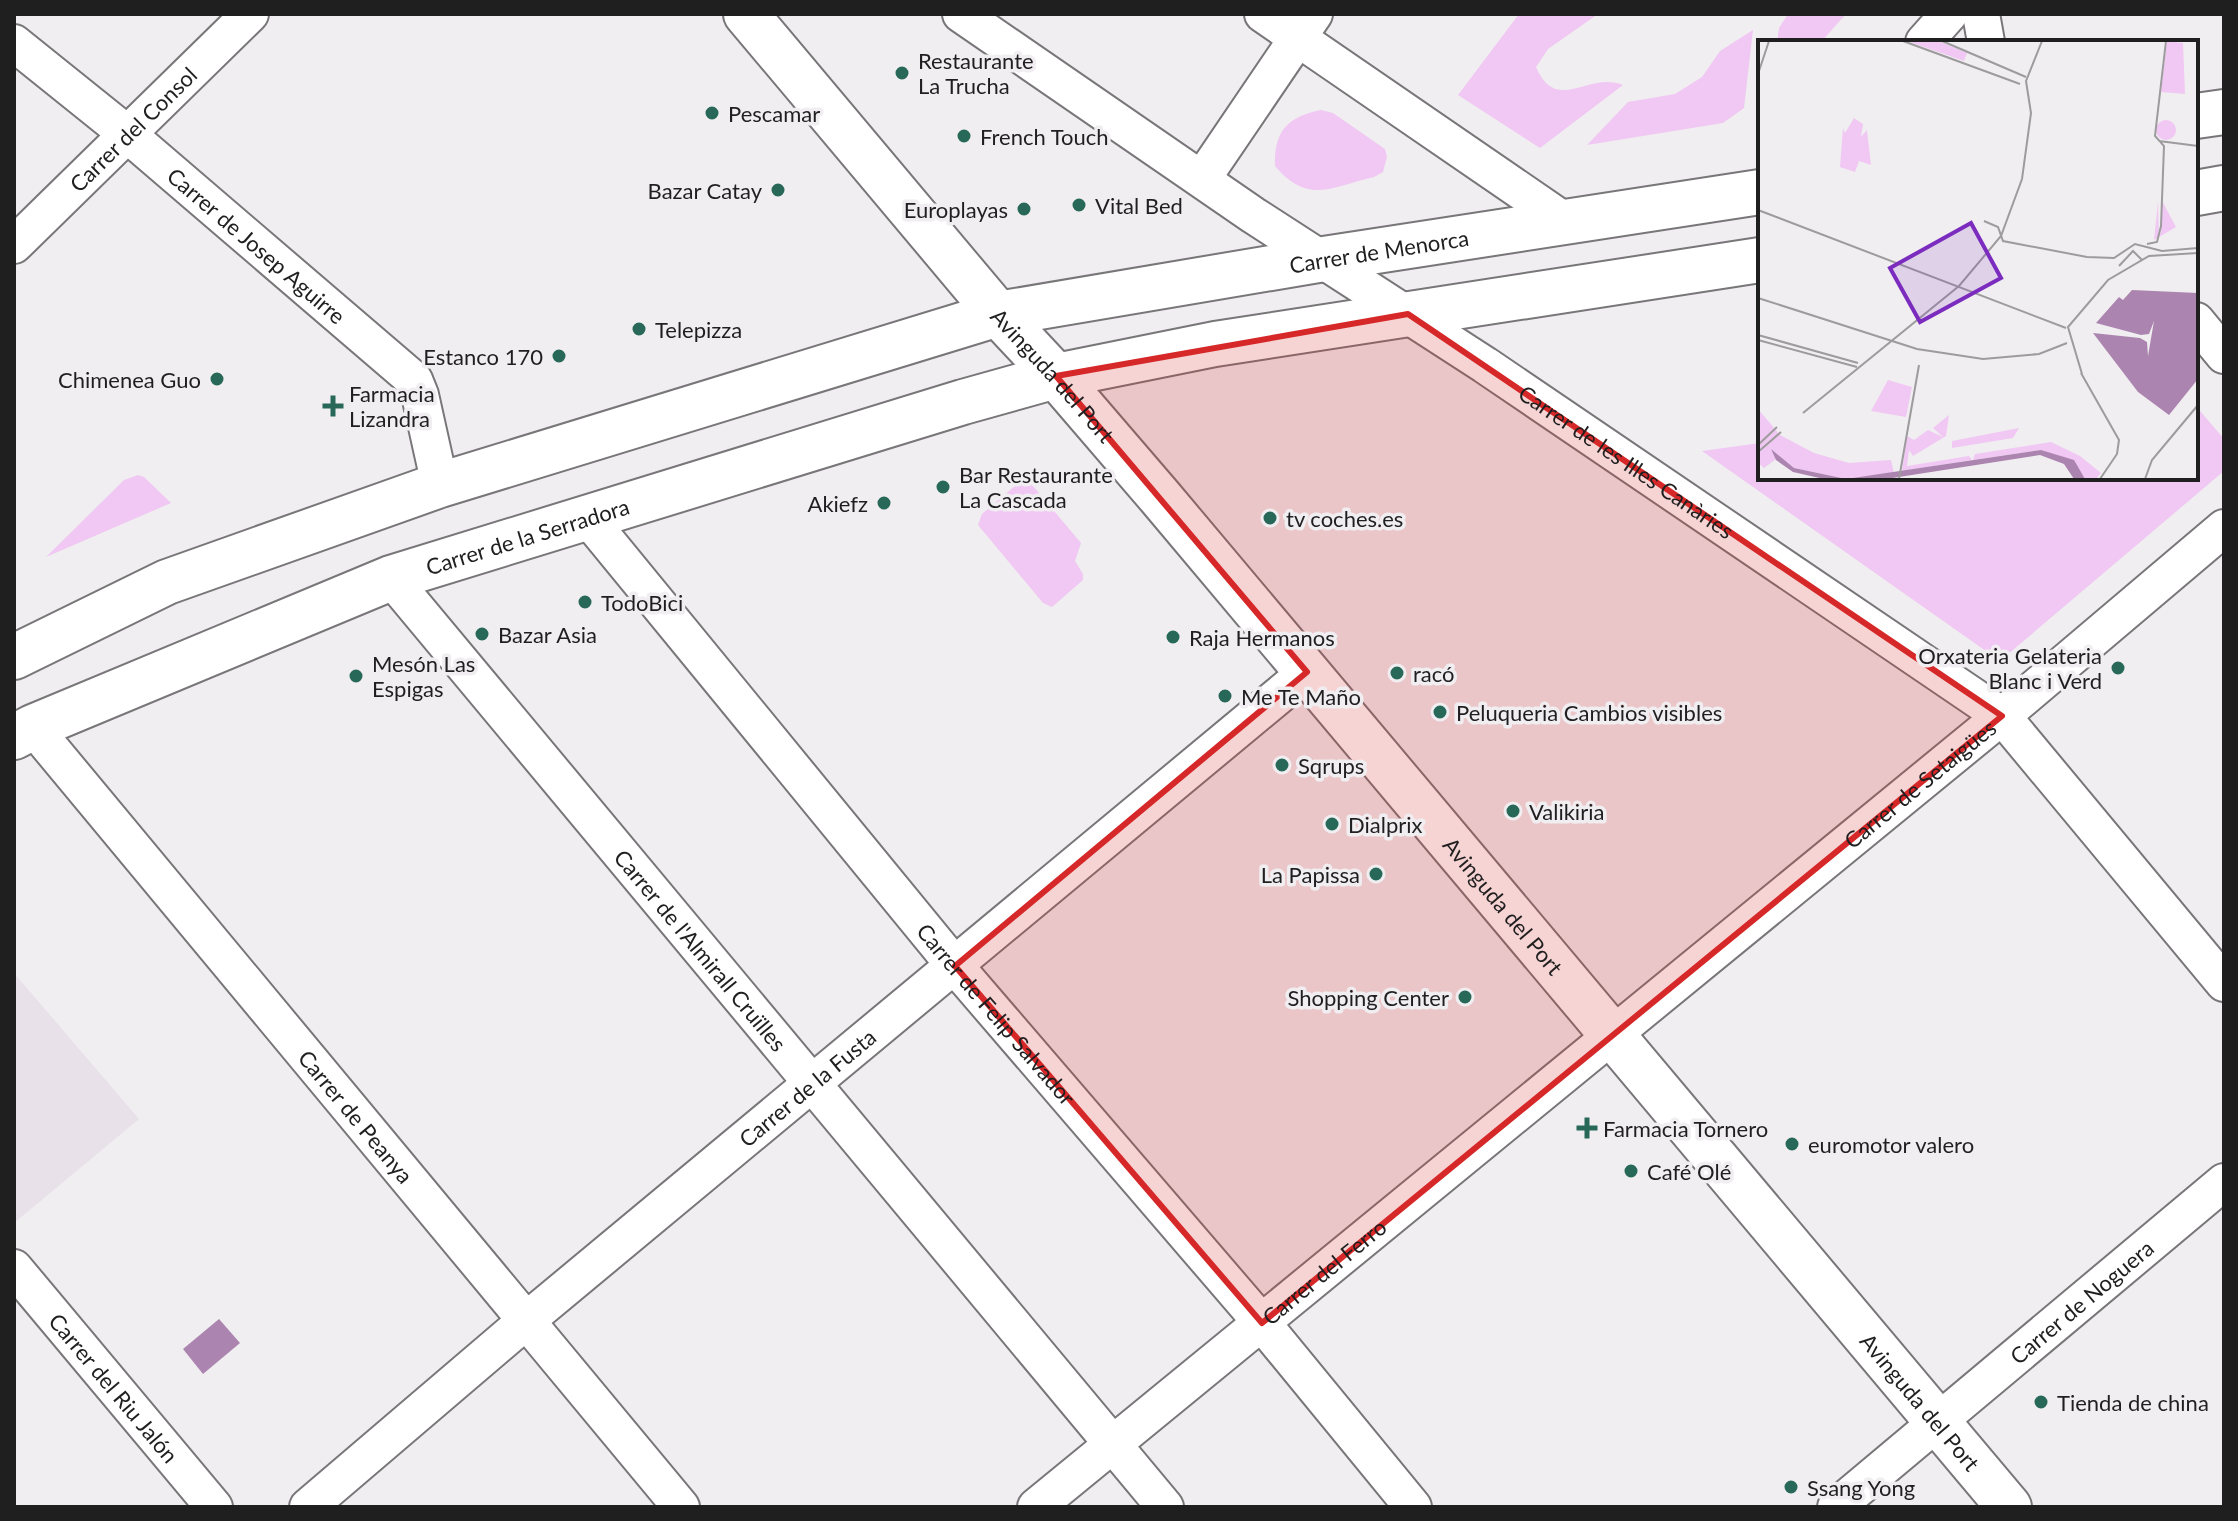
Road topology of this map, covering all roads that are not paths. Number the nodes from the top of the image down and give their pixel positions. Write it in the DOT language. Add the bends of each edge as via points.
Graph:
graph roads {
  1 [pos="250,14"];
  2 [pos="961,14"];
  3 [pos="1263,14"];
  4 [pos="1949,14"];
  5 [pos="1981,14"];
  6 [pos="747,15"];
  7 [pos="1306,26"];
  8 [pos="1926,40"];
  9 [pos="1986,40"];
  10 [pos="14,43"];
  11 [pos="2224,112"];
  12 [pos="2198,116"];
  13 [pos="126,133"];
  14 [pos="1202,179"];
  15 [pos="2224,188"];
  16 [pos="1758,192"];
  17 [pos="2198,193"];
  18 [pos="1566,222"];
  19 [pos="14,245"];
  20 [pos="1324,259"];
  21 [pos="1758,260"];
  22 [pos="998,314"];
  23 [pos="1408,314"];
  24 [pos="2198,323"];
  25 [pos="2224,355"];
  26 [pos="1056,376"];
  27 [pos="440,485"];
  28 [pos="587,517"];
  29 [pos="2224,528"];
  30 [pos="391,578"];
  31 [pos="14,657"];
  32 [pos="1307,672"];
  33 [pos="2002,716"];
  34 [pos="23,732"];
  35 [pos="955,966"];
  36 [pos="2224,983"];
  37 [pos="1611,1035"];
  38 [pos="811,1084"];
  39 [pos="2224,1182"];
  40 [pos="14,1268"];
  41 [pos="527,1320"];
  42 [pos="1262,1323"];
  43 [pos="1937,1422"];
  44 [pos="1112,1443"];
  45 [pos="214,1507"];
  46 [pos="308,1507"];
  47 [pos="681,1507"];
  48 [pos="1036,1507"];
  49 [pos="1165,1507"];
  50 [pos="1413,1507"];
  51 [pos="1836,1507"];
  52 [pos="2009,1507"];
  1 -- 13 [label="street, Carrer del Consol"];
  2 -- 14 [label="street, Carrer de les Illes Canàries"];
  3 -- 7 [label="street"];
  4 -- 8 [label="street"];
  5 -- 9 [label="street"];
  6 -- 22 [label="main road, Avinguda del Port"];
  7 -- 14 [label="street"];
  7 -- 18 [label="street"];
  10 -- 13 [label="street, Carrer de Josep Aguirre"];
  11 -- 12 [label="main road"];
  13 -- 19 [label="street, Carrer del Consol"];
  13 -- 27 [label="street, Carrer de Josep Aguirre" via="414,380"];
  14 -- 20 [label="street, Carrer de les Illes Canàries"];
  15 -- 17 [label="main road"];
  16 -- 18 [label="main road, Carrer de Menorca"];
  18 -- 20 [label="main road, Carrer de Menorca"];
  20 -- 22 [label="main road, Carrer de Menorca"];
  20 -- 23 [label="street, Carrer de les Illes Canàries"];
  21 -- 23 [label="main road"];
  22 -- 26 [label="main road, Avinguda del Port"];
  22 -- 27 [label="main road"];
  23 -- 26 [label="main road"];
  23 -- 33 [label="street, Carrer de les Illes Canàries"];
  24 -- 25 [label="street"];
  26 -- 28 [label="main road, Carrer de la Serradora"];
  26 -- 32 [label="main road, Avinguda del Port"];
  27 -- 31 [label="main road" via="167,582"];
  28 -- 30 [label="main road, Carrer de la Serradora"];
  28 -- 35 [label="street, Carrer de Felip Salvador"];
  29 -- 33 [label="street, Carrer de Setaigües"];
  30 -- 34 [label="main road, Carrer de la Serradora"];
  30 -- 38 [label="street, Carrer de l'Almirall Cruïlles"];
  32 -- 35 [label="street, Carrer de la Fusta"];
  32 -- 37 [label="main road, Avinguda del Port"];
  33 -- 36 [label="street, Carrer de les Illes Canàries"];
  33 -- 37 [label="street, Carrer de Setaigües"];
  34 -- 41 [label="street, Carrer de Peanya"];
  35 -- 38 [label="street, Carrer de la Fusta"];
  35 -- 42 [label="street, Carrer de Felip Salvador"];
  37 -- 42 [label="street, Carrer del Ferro"];
  37 -- 43 [label="main road, Avinguda del Port"];
  38 -- 41 [label="street, Carrer de la Fusta"];
  38 -- 44 [label="street, Carrer de l'Almirall Cruïlles"];
  39 -- 43 [label="street, Carrer de Noguera"];
  40 -- 45 [label="street, Carrer del Riu Jalón"];
  41 -- 46 [label="street, Carrer de la Fusta"];
  41 -- 47 [label="street, Carrer de Peanya"];
  42 -- 44 [label="street, Carrer del Ferro"];
  42 -- 50 [label="street, Carrer de Felip Salvador"];
  43 -- 51 [label="street, Carrer de Noguera"];
  43 -- 52 [label="main road, Avinguda del Port"];
  44 -- 48 [label="street, Carrer del Ferro"];
  44 -- 49 [label="street, Carrer de l'Almirall Cruïlles"];
}
